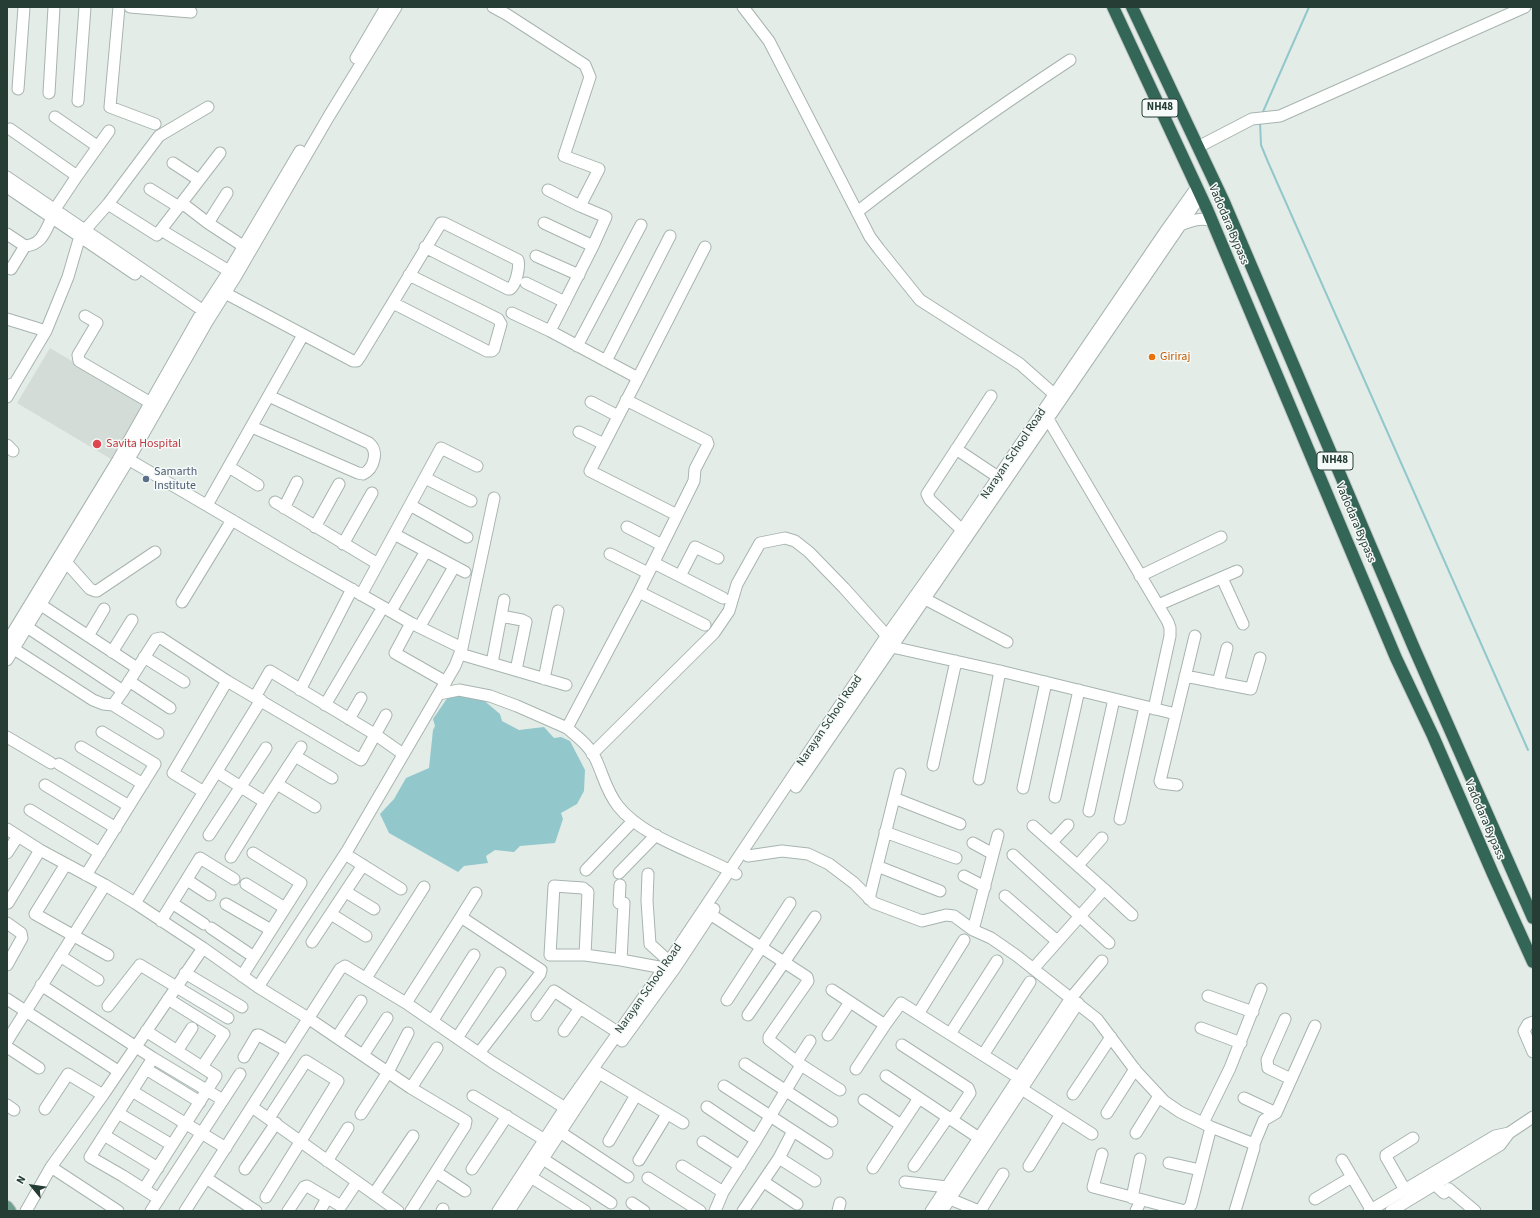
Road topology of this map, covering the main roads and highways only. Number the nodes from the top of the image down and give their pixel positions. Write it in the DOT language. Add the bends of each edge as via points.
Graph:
graph roads {
  1 [pos="1113,7"];
  2 [pos="1132,7"];
  3 [pos="1533,918"];
  4 [pos="1533,962"];
  5 [pos="7,1207"];
  6 [pos="10,1211"];
  1 -- 4 [label="highway, Vadodara Bypass / NH48" via="1199,191 1396,658"];
  2 -- 3 [label="highway, Vadodara Bypass / NH48" via="1224,202 1414,648"];
  5 -- 6 [label="main road"];
}
